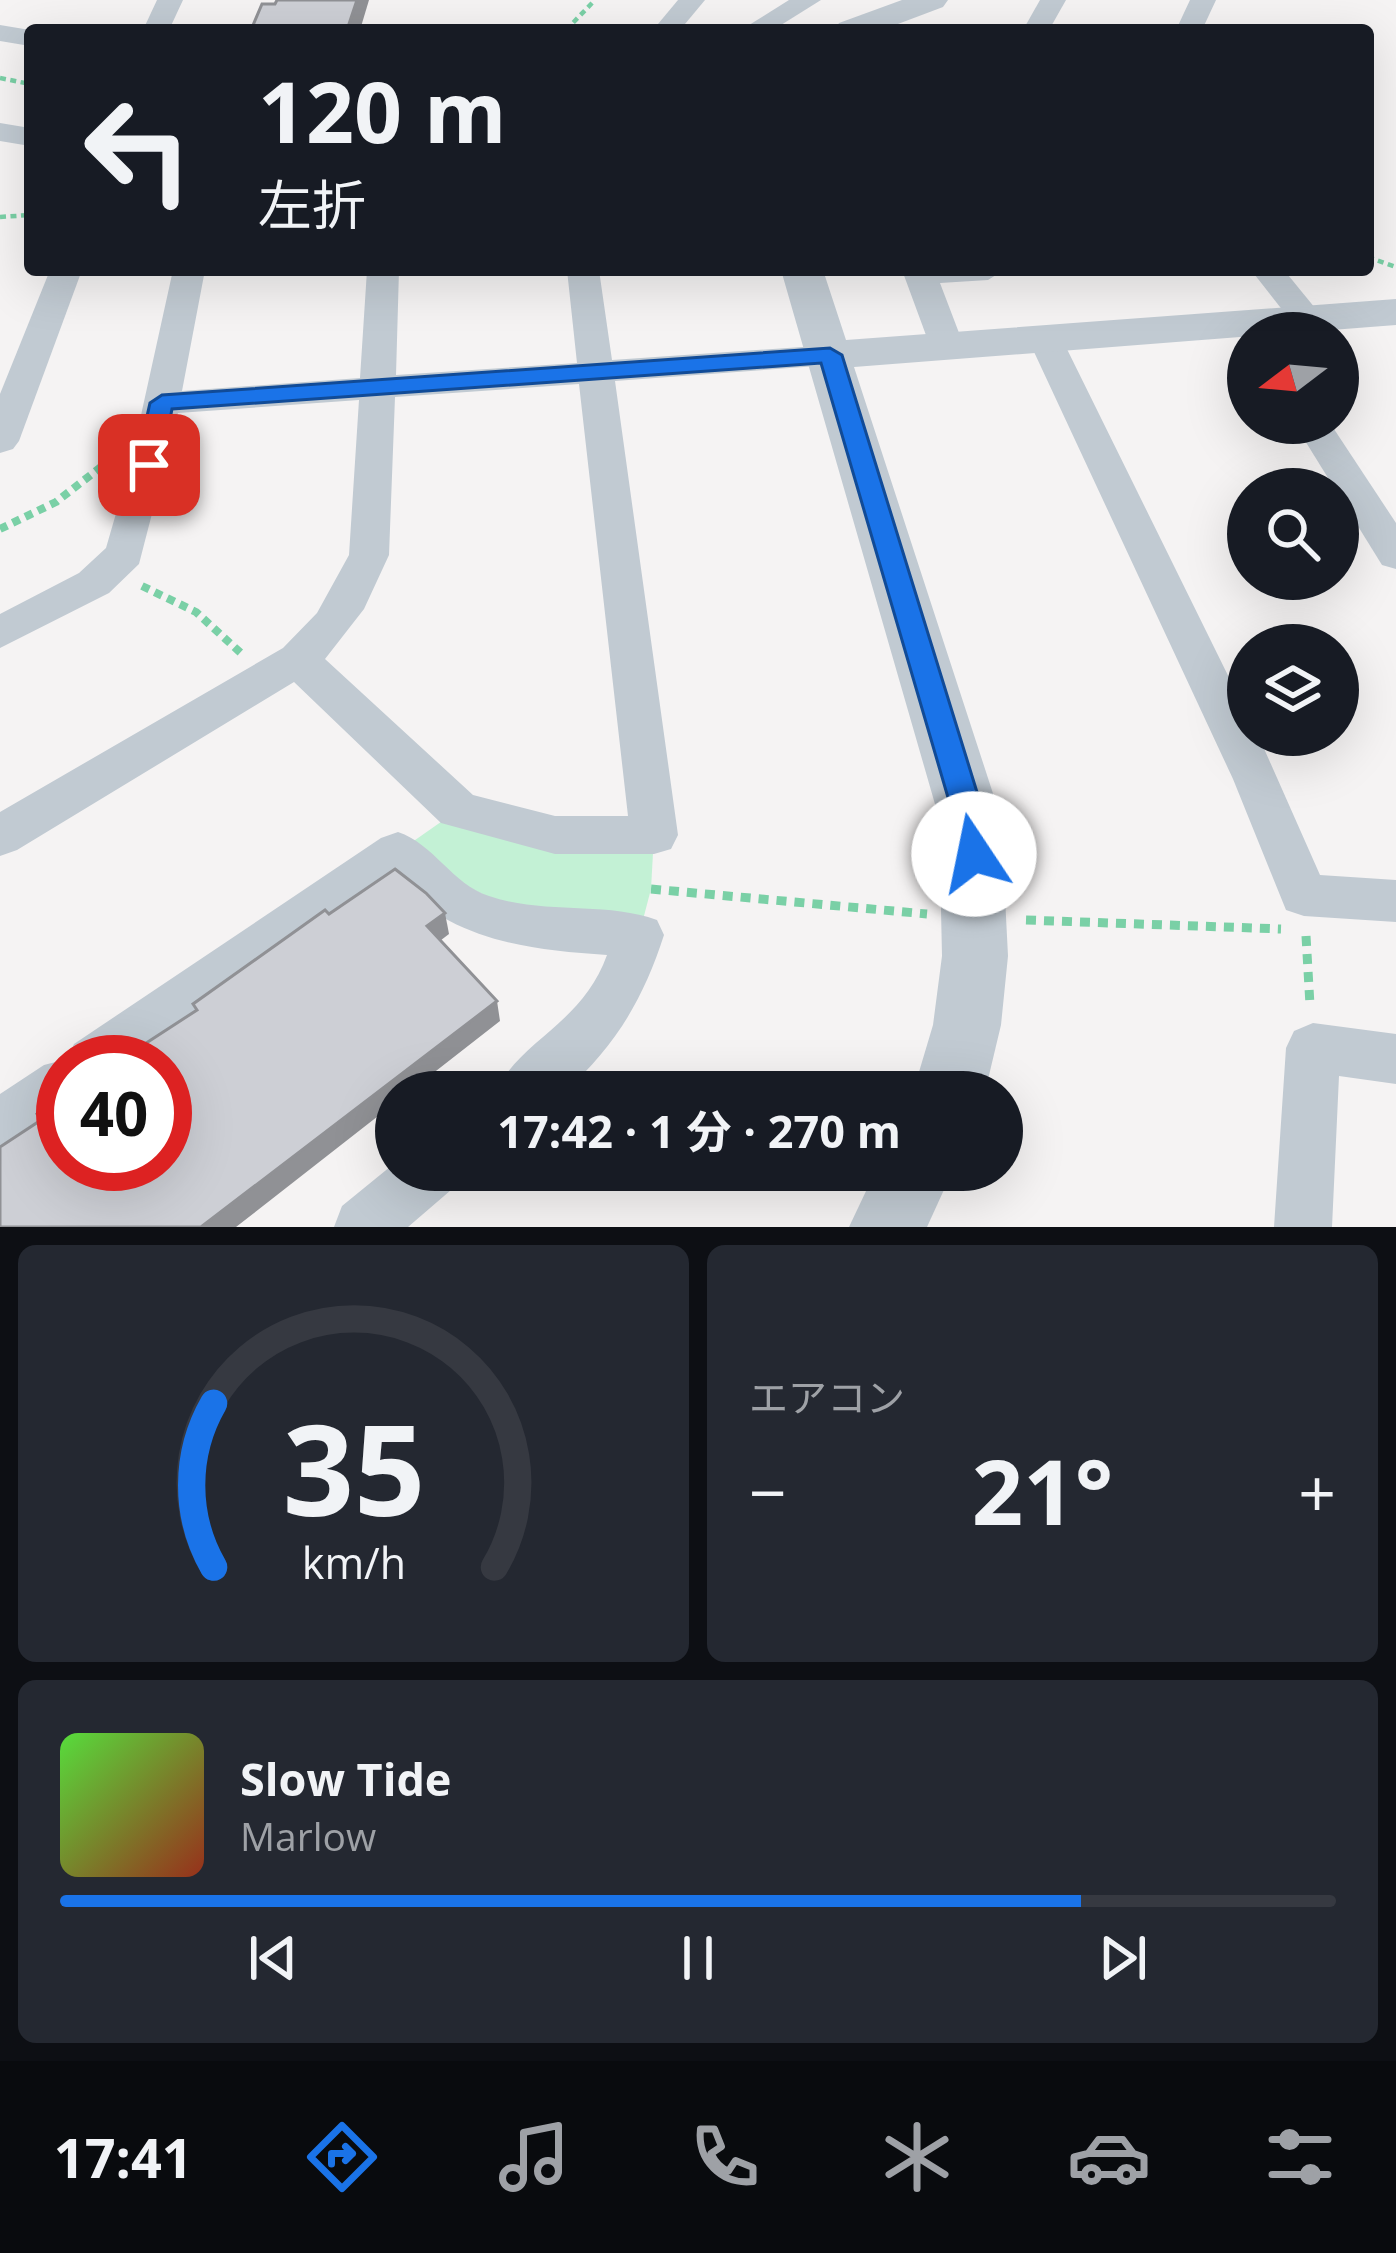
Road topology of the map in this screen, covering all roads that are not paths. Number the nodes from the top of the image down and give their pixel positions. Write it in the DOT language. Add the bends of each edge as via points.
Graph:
graph roads {
  1 [pos="692,0"];
  2 [pos="808,0"];
  3 [pos="932,0"];
  4 [pos="671,24"];
  5 [pos="765,24"];
  6 [pos="867,24"];
  7 [pos="63,276"];
  8 [pos="187,276"];
  9 [pos="383,276"];
  10 [pos="585,276"];
  11 [pos="804,276"];
  12 [pos="920,276"];
  13 [pos="1272,276"];
  14 [pos="1301,312"];
  15 [pos="1396,312"];
  16 [pos="1359,315"];
  17 [pos="1227,329"];
  18 [pos="1045,339"];
  19 [pos="947,346"];
  20 [pos="830,355"];
  21 [pos="595,373"];
  22 [pos="378,388"];
  23 [pos="8,401"];
  24 [pos="162,403"];
  25 [pos="0,441"];
  26 [pos="1325,444"];
  27 [pos="1396,555"];
  28 [pos="0,633"];
  29 [pos="283,669"];
  30 [pos="0,836"];
  31 [pos="1396,901"];
  32 [pos="132,1035"];
  33 [pos="1396,1059"];
  34 [pos="549,1071"];
  35 [pos="953,1071"];
  36 [pos="36,1101"];
  37 [pos="0,1126"];
  38 [pos="406,1191"];
  39 [pos="905,1191"];
  40 [pos="363,1227"];
  41 [pos="886,1227"];
  42 [pos="1304,1227"];
  1 -- 4 [label="street"];
  2 -- 5 [label="street"];
  3 -- 6 [label="street"];
  7 -- 23 [label="street"];
  8 -- 24 [label="street"];
  9 -- 22 [label="street"];
  10 -- 21 [label="street"];
  11 -- 20 [label="street"];
  12 -- 19 [label="street"];
  13 -- 14 [label="street"];
  15 -- 16 [label="street"];
  17 -- 18 [label="street"];
  18 -- 19 [label="street"];
  18 -- 31 [label="street" via="1237,736 1305,913"];
  19 -- 20 [label="street"];
  20 -- 21 [label="street"];
  20 -- 35 [label="street" via="970,818 974,968"];
  21 -- 22 [label="street"];
  21 -- 29 [label="street" via="654,835 555,835 458,810"];
  22 -- 24 [label="street"];
  22 -- 29 [label="street" via="369,555 355,595 329,630"];
  23 -- 25 [label="street"];
  24 -- 28 [label="street" via="125,554 108,572"];
  26 -- 27 [label="street"];
  29 -- 30 [label="street"];
  32 -- 34 [label="street" via="398,852 470,911 551,928 645,912 620,994 587,1039"];
  33 -- 42 [label="street" via="1313,1048"];
  36 -- 37 [label="street"];
  38 -- 40 [label="street"];
  39 -- 41 [label="street"];
}
